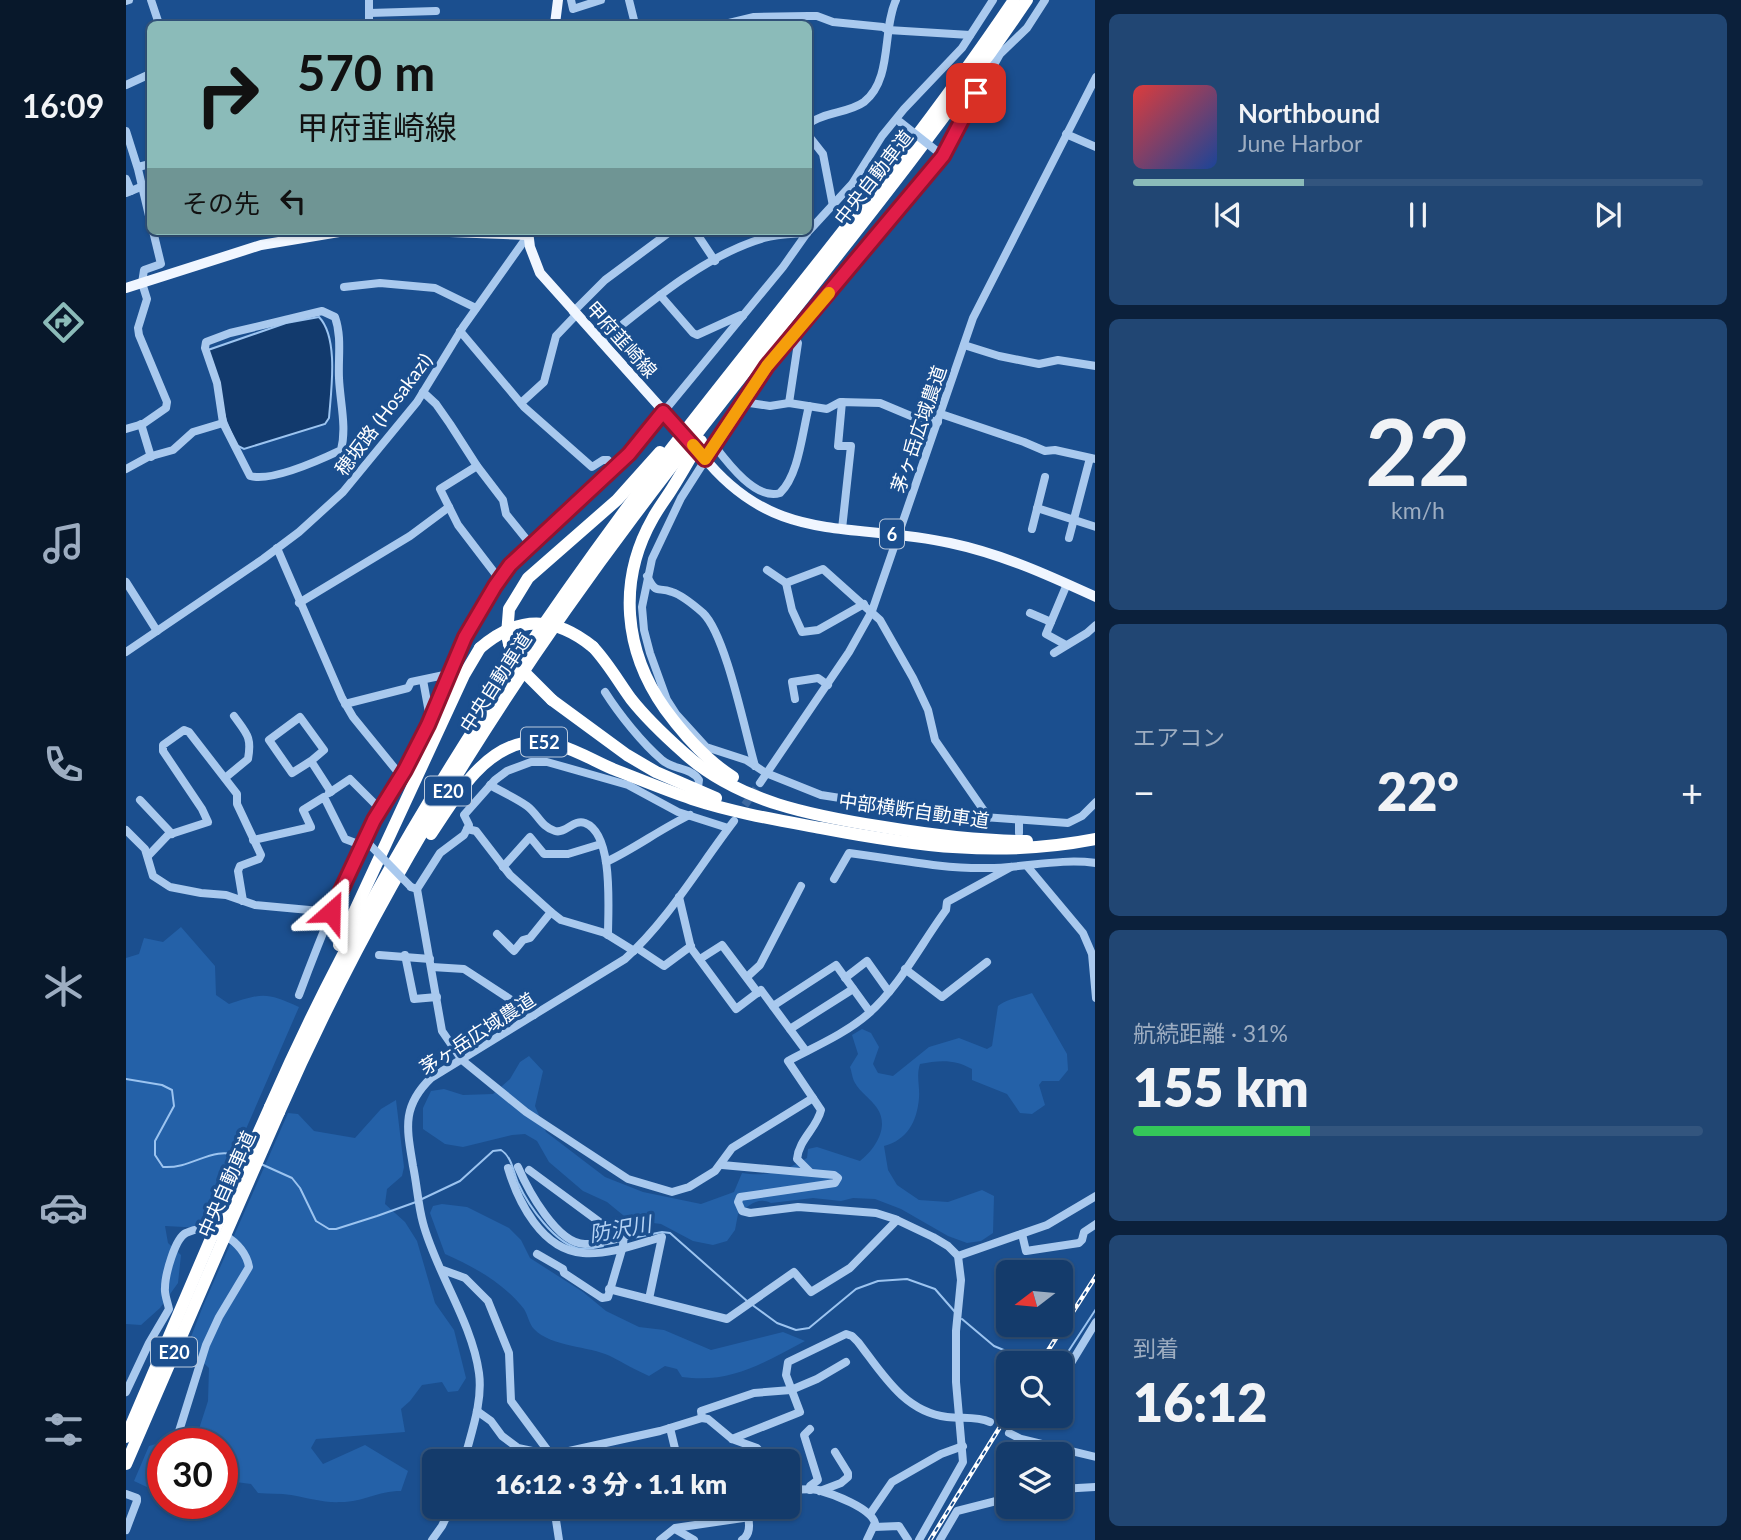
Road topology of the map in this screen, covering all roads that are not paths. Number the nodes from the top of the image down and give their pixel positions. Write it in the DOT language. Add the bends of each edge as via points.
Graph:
graph roads {
  1 [pos="151,0"];
  2 [pos="369,0"];
  3 [pos="558,0"];
  4 [pos="571,0"];
  5 [pos="601,0"];
  6 [pos="629,0"];
  7 [pos="897,0"];
  8 [pos="993,0"];
  9 [pos="1014,0"];
  10 [pos="1027,0"];
  11 [pos="1045,0"];
  12 [pos="436,11"];
  13 [pos="369,13"];
  14 [pos="158,21"];
  15 [pos="369,21"];
  16 [pos="555,21"];
  17 [pos="634,21"];
  18 [pos="744,21"];
  19 [pos="888,30"];
  20 [pos="970,35"];
  21 [pos="147,75"];
  22 [pos="1095,77"];
  23 [pos="126,85"];
  24 [pos="898,120"];
  25 [pos="812,122"];
  26 [pos="126,131"];
  27 [pos="1066,134"];
  28 [pos="812,140"];
  29 [pos="1095,148"];
  30 [pos="941,154"];
  31 [pos="147,165"];
  32 [pos="138,167"];
  33 [pos="126,179"];
  34 [pos="143,186"];
  35 [pos="128,192"];
  36 [pos="147,205"];
  37 [pos="833,205"];
  38 [pos="812,228"];
  39 [pos="154,235"];
  40 [pos="320,235"];
  41 [pos="527,235"];
  42 [pos="530,235"];
  43 [pos="666,235"];
  44 [pos="698,235"];
  45 [pos="788,235"];
  46 [pos="805,235"];
  47 [pos="715,261"];
  48 [pos="142,283"];
  49 [pos="344,287"];
  50 [pos="126,288"];
  51 [pos="660,295"];
  52 [pos="476,308"];
  53 [pos="575,314"];
  54 [pos="743,317"];
  55 [pos="460,331"];
  56 [pos="794,335"];
  57 [pos="601,342"];
  58 [pos="964,345"];
  59 [pos="764,348"];
  60 [pos="1095,366"];
  61 [pos="732,372"];
  62 [pos="423,392"];
  63 [pos="743,402"];
  64 [pos="842,402"];
  65 [pos="521,403"];
  66 [pos="789,403"];
  67 [pos="809,407"];
  68 [pos="666,414"];
  69 [pos="939,418"];
  70 [pos="223,423"];
  71 [pos="141,424"];
  72 [pos="126,429"];
  73 [pos="714,445"];
  74 [pos="151,457"];
  75 [pos="704,457"];
  76 [pos="1093,459"];
  77 [pos="477,466"];
  78 [pos="614,467"];
  79 [pos="126,469"];
  80 [pos="1045,477"];
  81 [pos="758,498"];
  82 [pos="449,507"];
  83 [pos="1037,508"];
  84 [pos="1074,520"];
  85 [pos="1095,527"];
  86 [pos="842,529"];
  87 [pos="1032,529"];
  88 [pos="898,535"];
  89 [pos="1069,538"];
  90 [pos="531,545"];
  91 [pos="277,548"];
  92 [pos="768,570"];
  93 [pos="647,576"];
  94 [pos="500,580"];
  95 [pos="126,582"];
  96 [pos="786,583"];
  97 [pos="1067,584"];
  98 [pos="1095,597"];
  99 [pos="299,603"];
  100 [pos="864,604"];
  101 [pos="872,611"];
  102 [pos="1030,613"];
  103 [pos="1051,622"];
  104 [pos="1095,625"];
  105 [pos="157,631"];
  106 [pos="1066,645"];
  107 [pos="126,652"];
  108 [pos="1054,653"];
  109 [pos="449,674"];
  110 [pos="423,680"];
  111 [pos="828,685"];
  112 [pos="605,692"];
  113 [pos="795,699"];
  114 [pos="345,704"];
  115 [pos="234,716"];
  116 [pos="430,720"];
  117 [pos="312,761"];
  118 [pos="755,766"];
  119 [pos="766,773"];
  120 [pos="401,776"];
  121 [pos="225,778"];
  122 [pos="760,783"];
  123 [pos="490,785"];
  124 [pos="698,787"];
  125 [pos="328,794"];
  126 [pos="140,800"];
  127 [pos="770,801"];
  128 [pos="1095,802"];
  129 [pos="380,809"];
  130 [pos="687,813"];
  131 [pos="989,818"];
  132 [pos="1019,820"];
  133 [pos="803,825"];
  134 [pos="126,830"];
  135 [pos="467,830"];
  136 [pos="1019,833"];
  137 [pos="172,834"];
  138 [pos="1095,837"];
  139 [pos="253,840"];
  140 [pos="365,842"];
  141 [pos="601,844"];
  142 [pos="148,856"];
  143 [pos="606,862"];
  144 [pos="1095,863"];
  145 [pos="1019,865"];
  146 [pos="503,867"];
  147 [pos="834,879"];
  148 [pos="801,886"];
  149 [pos="414,888"];
  150 [pos="679,897"];
  151 [pos="243,901"];
  152 [pos="331,912"];
  153 [pos="551,912"];
  154 [pos="365,933"];
  155 [pos="497,934"];
  156 [pos="608,935"];
  157 [pos="691,946"];
  158 [pos="635,950"];
  159 [pos="379,956"];
  160 [pos="405,956"];
  161 [pos="700,959"];
  162 [pos="987,962"];
  163 [pos="431,963"];
  164 [pos="905,969"];
  165 [pos="747,977"];
  166 [pos="845,978"];
  167 [pos="853,989"];
  168 [pos="889,992"];
  169 [pos="758,993"];
  170 [pos="299,995"];
  171 [pos="437,997"];
  172 [pos="1095,998"];
  173 [pos="773,1006"];
  174 [pos="870,1012"];
  175 [pos="534,1016"];
  176 [pos="790,1029"];
  177 [pos="298,1042"];
  178 [pos="806,1051"];
  179 [pos="462,1060"];
  180 [pos="813,1098"];
  181 [pos="274,1110"];
  182 [pos="722,1165"];
  183 [pos="529,1170"];
  184 [pos="812,1173"];
  185 [pos="1095,1196"];
  186 [pos="897,1220"];
  187 [pos="1095,1224"];
  188 [pos="1022,1234"];
  189 [pos="217,1238"];
  190 [pos="623,1242"];
  191 [pos="537,1254"];
  192 [pos="958,1256"];
  193 [pos="443,1270"];
  194 [pos="609,1289"];
  195 [pos="649,1299"];
  196 [pos="1095,1322"];
  197 [pos="1073,1359"];
  198 [pos="846,1362"];
  199 [pos="791,1390"];
  200 [pos="126,1392"];
  201 [pos="477,1411"];
  202 [pos="702,1418"];
  203 [pos="961,1418"];
  204 [pos="990,1422"];
  205 [pos="180,1428"];
  206 [pos="670,1428"];
  207 [pos="810,1429"];
  208 [pos="1009,1433"];
  209 [pos="126,1437"];
  210 [pos="732,1439"];
  211 [pos="963,1446"];
  212 [pos="467,1449"];
  213 [pos="521,1449"];
  214 [pos="546,1449"];
  215 [pos="587,1449"];
  216 [pos="675,1449"];
  217 [pos="758,1449"];
  218 [pos="835,1452"];
  219 [pos="1095,1457"];
  220 [pos="126,1464"];
  221 [pos="1095,1487"];
  222 [pos="1073,1488"];
  223 [pos="800,1490"];
  224 [pos="810,1490"];
  225 [pos="820,1491"];
  226 [pos="126,1494"];
  227 [pos="996,1501"];
  228 [pos="870,1514"];
  229 [pos="446,1519"];
  230 [pos="556,1519"];
  231 [pos="735,1519"];
  232 [pos="748,1519"];
  233 [pos="874,1527"];
  234 [pos="675,1528"];
  235 [pos="126,1530"];
  236 [pos="437,1539"];
  237 [pos="559,1540"];
  238 [pos="660,1540"];
  239 [pos="694,1540"];
  240 [pos="742,1540"];
  241 [pos="867,1540"];
  242 [pos="908,1540"];
  243 [pos="919,1540"];
  244 [pos="940,1540"];
  1 -- 14 [label="street"];
  2 -- 13 [label="street"];
  3 -- 16 [label="main road"];
  4 -- 5 [label="street" via="573,9"];
  6 -- 17 [label="street"];
  7 -- 19 [label="street"];
  8 -- 20 [label="street"];
  9 -- 61 [label="highway, 中央自動車道 / E20" via="899,159"];
  10 -- 59 [label="highway, 中央自動車道 / E20" via="930,135"];
  11 -- 30 [label="street" via="1027,28 1000,54"];
  12 -- 13 [label="street"];
  13 -- 15 [label="street"];
  18 -- 19 [label="street" via="817,16"];
  19 -- 20 [label="street"];
  19 -- 25 [label="street" via="875,89 863,102"];
  20 -- 24 [label="street"];
  21 -- 23 [label="street"];
  22 -- 27 [label="street, 茅ヶ岳広域農道"];
  24 -- 30 [label="street, bridge"];
  24 -- 37 [label="street"];
  26 -- 32 [label="street"];
  27 -- 29 [label="street"];
  27 -- 58 [label="street, 茅ヶ岳広域農道" via="986,289"];
  28 -- 37 [label="street" via="822,154"];
  30 -- 56 [label="street"];
  31 -- 32 [label="street"];
  32 -- 34 [label="street"];
  33 -- 35 [label="street"];
  34 -- 35 [label="street"];
  34 -- 36 [label="street"];
  37 -- 38 [label="street"];
  39 -- 48 [label="street" via="161,264 144,270"];
  40 -- 48 [label="main road" via="261,245"];
  41 -- 52 [label="street, 穂坂路 (Hosakazi)"];
  42 -- 53 [label="main road, 甲府韮崎線 / 6" via="540,273"];
  43 -- 53 [label="street" via="605,280"];
  44 -- 47 [label="street"];
  45 -- 47 [label="street" via="742,246"];
  46 -- 54 [label="street"];
  47 -- 51 [label="street"];
  48 -- 50 [label="main road"];
  48 -- 71 [label="street" via="147,299 139,335 167,402 162,412"];
  49 -- 52 [label="street" via="380,283 435,288"];
  51 -- 54 [label="street" via="697,335"];
  51 -- 57 [label="street"];
  52 -- 55 [label="street, 穂坂路 (Hosakazi)"];
  53 -- 57 [label="main road, 甲府韮崎線 / 6"];
  53 -- 65 [label="street" via="556,336 544,382"];
  54 -- 68 [label="street"];
  55 -- 62 [label="street, 穂坂路 (Hosakazi)"];
  55 -- 65 [label="street"];
  56 -- 63 [label="street"];
  56 -- 66 [label="street" via="798,343"];
  57 -- 68 [label="main road, 甲府韮崎線 / 6"];
  58 -- 60 [label="street" via="1039,364 1058,360"];
  58 -- 69 [label="street, 茅ヶ岳広域農道"];
  59 -- 127 [label="highway" via="652,519 631,578 628,604 639,661 674,722 722,771"];
  59 -- 154 [label="highway, 中央自動車道 / E20" via="634,516 544,643 476,745"];
  61 -- 133 [label="highway, bridge" via="617,500 528,578 509,609 507,635 519,667 552,699 627,755 690,788"];
  61 -- 177 [label="highway, 中央自動車道 / E20" via="593,554 480,720 385,874"];
  62 -- 77 [label="street"];
  62 -- 91 [label="street, 穂坂路 (Hosakazi)" via="343,492"];
  63 -- 66 [label="street"];
  63 -- 73 [label="street"];
  64 -- 67 [label="street" via="827,409"];
  64 -- 69 [label="street" via="880,403 911,416"];
  64 -- 86 [label="street" via="838,446 851,446"];
  65 -- 78 [label="street" via="592,467 608,460"];
  66 -- 67 [label="street"];
  67 -- 81 [label="street" via="792,479 779,493"];
  68 -- 75 [label="main road, 甲府韮崎線 / 6, bridge"];
  68 -- 78 [label="street"];
  69 -- 76 [label="street" via="1034,448"];
  69 -- 88 [label="street, 茅ヶ岳広域農道"];
  70 -- 70 [label="street" via="250,476 260,478 341,450 340,332 335,317 313,312 206,342"];
  70 -- 74 [label="street" via="193,432 173,450"];
  71 -- 72 [label="street"];
  71 -- 74 [label="street"];
  73 -- 75 [label="street"];
  73 -- 81 [label="street"];
  74 -- 79 [label="street"];
  75 -- 81 [label="main road, 甲府韮崎線 / 6" via="742,495"];
  75 -- 93 [label="street"];
  76 -- 84 [label="street"];
  77 -- 82 [label="street" via="440,489"];
  77 -- 90 [label="street"];
  78 -- 90 [label="street"];
  80 -- 83 [label="street"];
  81 -- 86 [label="main road, 甲府韮崎線 / 6" via="795,522"];
  82 -- 94 [label="street"];
  82 -- 99 [label="street" via="410,537"];
  83 -- 84 [label="street"];
  83 -- 87 [label="street"];
  84 -- 85 [label="street"];
  84 -- 89 [label="street"];
  86 -- 88 [label="main road, 甲府韮崎線 / 6"];
  88 -- 97 [label="main road, 甲府韮崎線 / 6" via="950,542 1005,558"];
  88 -- 101 [label="street, 茅ヶ岳広域農道"];
  90 -- 94 [label="street"];
  91 -- 99 [label="street"];
  91 -- 105 [label="street, 穂坂路 (Hosakazi)"];
  92 -- 96 [label="street"];
  93 -- 118 [label="street" via="659,591 671,591 704,614 713,627"];
  93 -- 118 [label="street" via="644,630 667,700 706,747"];
  94 -- 109 [label="street" via="465,637"];
  95 -- 105 [label="street"];
  96 -- 100 [label="street" via="823,569"];
  96 -- 100 [label="street" via="802,632 818,630"];
  97 -- 98 [label="main road, 甲府韮崎線 / 6"];
  97 -- 103 [label="street"];
  99 -- 114 [label="street"];
  100 -- 101 [label="street"];
  101 -- 111 [label="street, 茅ヶ岳広域農道"];
  101 -- 131 [label="street" via="913,678 935,740"];
  102 -- 103 [label="street"];
  103 -- 106 [label="street" via="1046,634"];
  104 -- 106 [label="street"];
  105 -- 107 [label="street, 穂坂路 (Hosakazi)"];
  106 -- 108 [label="street"];
  109 -- 110 [label="street"];
  109 -- 116 [label="street"];
  110 -- 114 [label="street"];
  110 -- 116 [label="street"];
  111 -- 113 [label="street" via="818,678 792,682"];
  111 -- 119 [label="street, 茅ヶ岳広域農道"];
  112 -- 124 [label="street" via="661,760 696,775"];
  114 -- 120 [label="street"];
  115 -- 121 [label="street" via="250,738 248,760"];
  116 -- 120 [label="street"];
  117 -- 117 [label="street" via="292,773 269,740 300,717 324,750"];
  117 -- 125 [label="street"];
  118 -- 119 [label="street"];
  119 -- 122 [label="street, 茅ヶ岳広域農道"];
  119 -- 131 [label="street" via="821,795"];
  120 -- 129 [label="street"];
  121 -- 137 [label="street" via="189,732 184,730 163,745 165,756 208,822"];
  121 -- 139 [label="street" via="237,794"];
  123 -- 130 [label="street" via="507,771 547,762 628,785"];
  123 -- 135 [label="street" via="464,815"];
  123 -- 141 [label="street" via="556,831 576,822 587,824"];
  125 -- 129 [label="street" via="349,779"];
  125 -- 139 [label="street" via="303,810 311,827"];
  125 -- 140 [label="street" via="345,839"];
  126 -- 137 [label="street"];
  127 -- 138 [label="highway, 中部横断自動車道 / E52" via="845,821 963,839"];
  127 -- 177 [label="highway, E52, bridge" via="744,792 684,754 632,701 608,664 576,634 533,623 504,630 480,648 464,675 361,894"];
  128 -- 132 [label="street" via="1083,816 1068,823"];
  129 -- 140 [label="street"];
  130 -- 143 [label="street" via="651,839"];
  130 -- 150 [label="street, 茅ヶ岳広域農道" via="731,825"];
  131 -- 132 [label="street"];
  132 -- 136 [label="street"];
  133 -- 138 [label="highway, 中部横断自動車道 / E52" via="936,846 996,850 1031,849"];
  133 -- 154 [label="highway, E52" via="692,799 552,743 524,742 492,757 478,770"];
  134 -- 142 [label="street"];
  135 -- 146 [label="street" via="476,831"];
  135 -- 149 [label="street" via="440,853"];
  137 -- 142 [label="street"];
  139 -- 151 [label="street" via="261,855 240,866"];
  140 -- 149 [label="street, bridge"];
  140 -- 152 [label="street"];
  141 -- 143 [label="street"];
  141 -- 146 [label="street" via="568,855 544,854 530,837"];
  142 -- 151 [label="street" via="153,876 170,887"];
  143 -- 156 [label="street"];
  144 -- 145 [label="street"];
  145 -- 147 [label="street" via="947,867 849,853"];
  145 -- 164 [label="street" via="947,902"];
  145 -- 172 [label="street" via="1090,944"];
  146 -- 153 [label="street"];
  148 -- 165 [label="street" via="760,965"];
  149 -- 163 [label="street"];
  150 -- 157 [label="street"];
  150 -- 158 [label="street, 茅ヶ岳広域農道"];
  151 -- 152 [label="street"];
  152 -- 170 [label="street"];
  153 -- 155 [label="street" via="514,951"];
  153 -- 156 [label="street" via="561,920"];
  154 -- 181 [label="highway, 中央自動車道 / E20"];
  156 -- 158 [label="street"];
  157 -- 158 [label="street" via="664,966"];
  157 -- 161 [label="street"];
  158 -- 175 [label="street, 茅ヶ岳広域農道"];
  159 -- 160 [label="street"];
  160 -- 163 [label="street"];
  160 -- 171 [label="street" via="414,999"];
  161 -- 165 [label="street" via="722,945"];
  161 -- 169 [label="street" via="736,1009"];
  162 -- 164 [label="street" via="942,997"];
  163 -- 171 [label="street"];
  163 -- 175 [label="street" via="464,969 527,1007"];
  164 -- 168 [label="street"];
  165 -- 169 [label="street"];
  166 -- 167 [label="street"];
  166 -- 168 [label="street" via="867,961"];
  166 -- 173 [label="street" via="836,965"];
  167 -- 174 [label="street"];
  167 -- 176 [label="street"];
  168 -- 174 [label="street"];
  169 -- 173 [label="street" via="761,990"];
  171 -- 179 [label="street" via="442,1031"];
  173 -- 176 [label="street"];
  174 -- 178 [label="street"];
  175 -- 179 [label="street, 茅ヶ岳広域農道"];
  176 -- 178 [label="street"];
  177 -- 181 [label="highway, 中央自動車道 / E20"];
  178 -- 180 [label="street" via="788,1061"];
  179 -- 182 [label="street" via="526,1111 628,1180 672,1192 689,1187"];
  179 -- 193 [label="street, 茅ヶ岳広域農道" via="424,1085 411,1104 407,1127 423,1224"];
  180 -- 182 [label="street" via="732,1148"];
  180 -- 184 [label="street" via="821,1110 819,1119 798,1149 797,1159"];
  181 -- 189 [label="highway, 中央自動車道 / E20, bridge"];
  182 -- 184 [label="street"];
  183 -- 190 [label="street" via="609,1229 624,1231"];
  184 -- 186 [label="street" via="838,1178 835,1183 745,1195 740,1197 739,1207 750,1213 798,1207 876,1213"];
  185 -- 188 [label="street" via="1047,1225"];
  186 -- 192 [label="street" via="948,1246"];
  186 -- 195 [label="street" via="850,1268 811,1292 794,1272 727,1319"];
  187 -- 188 [label="street" via="1079,1243 1026,1251"];
  188 -- 192 [label="street"];
  189 -- 209 [label="highway, 中央自動車道 / E20"];
  189 -- 220 [label="highway, 中央自動車道 / E20"];
  190 -- 190 [label="street" via="583,1253 563,1247 533,1220 514,1186 513,1168 566,1237 583,1245"];
  190 -- 194 [label="street"];
  190 -- 195 [label="street" via="663,1237"];
  191 -- 194 [label="street" via="602,1298 608,1297"];
  192 -- 203 [label="street" via="956,1382"];
  193 -- 201 [label="street, 茅ヶ岳広域農道" via="477,1364"];
  193 -- 214 [label="street" via="465,1278 488,1301 509,1353 511,1401"];
  194 -- 195 [label="street"];
  196 -- 197 [label="street"];
  198 -- 199 [label="street"];
  199 -- 202 [label="street" via="754,1393 701,1411"];
  199 -- 203 [label="street" via="788,1362 846,1334 908,1402 932,1414"];
  199 -- 210 [label="street" via="800,1412"];
  200 -- 205 [label="street" via="169,1309 164,1288 179,1238 208,1229 230,1238 248,1257 249,1267 206,1345"];
  201 -- 212 [label="street, 茅ヶ岳広域農道"];
  201 -- 213 [label="street"];
  202 -- 206 [label="street"];
  202 -- 210 [label="street"];
  203 -- 204 [label="street"];
  203 -- 211 [label="street"];
  206 -- 215 [label="street"];
  206 -- 216 [label="street"];
  207 -- 224 [label="street" via="804,1435 818,1480"];
  208 -- 219 [label="street"];
  210 -- 217 [label="street"];
  211 -- 228 [label="street" via="892,1482"];
  211 -- 243 [label="street" via="961,1467"];
  218 -- 225 [label="street" via="848,1477"];
  221 -- 222 [label="street"];
  223 -- 224 [label="street"];
  224 -- 225 [label="street"];
  225 -- 228 [label="street"];
  226 -- 235 [label="street" via="137,1498"];
  227 -- 244 [label="street" via="957,1511"];
  228 -- 233 [label="street"];
  229 -- 236 [label="street"];
  230 -- 237 [label="street"];
  231 -- 234 [label="street"];
  232 -- 240 [label="street" via="749,1531"];
  233 -- 241 [label="street"];
  233 -- 242 [label="street" via="899,1526"];
  234 -- 238 [label="street"];
  234 -- 239 [label="street"];
}
